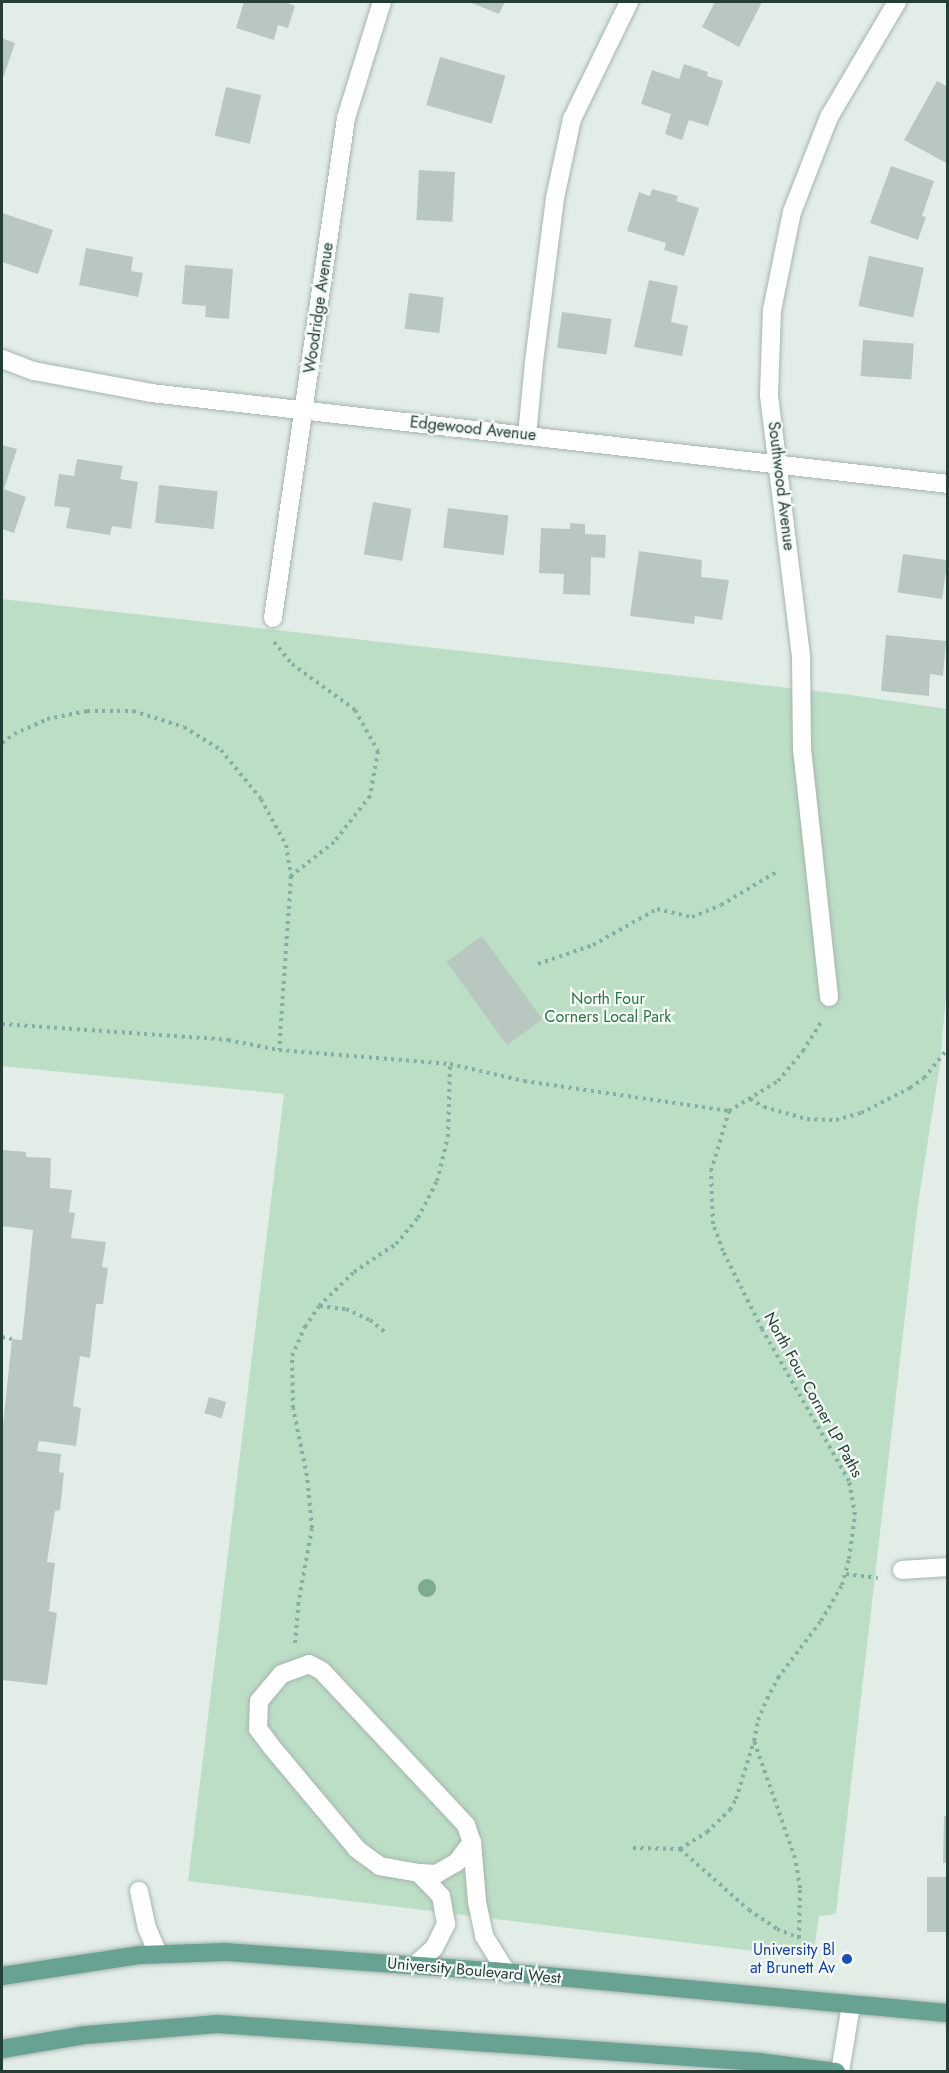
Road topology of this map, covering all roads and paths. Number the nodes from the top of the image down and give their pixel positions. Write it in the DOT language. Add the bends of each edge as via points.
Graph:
graph roads {
  1 [pos="382,2"];
  2 [pos="629,2"];
  3 [pos="897,2"];
  4 [pos="2,359"];
  5 [pos="304,411"];
  6 [pos="527,436"];
  7 [pos="779,464"];
  8 [pos="948,484"];
  9 [pos="273,618"];
  10 [pos="2,743"];
  11 [pos="778,871"];
  12 [pos="291,876"];
  13 [pos="538,964"];
  14 [pos="829,997"];
  15 [pos="2,1024"];
  16 [pos="948,1048"];
  17 [pos="279,1050"];
  18 [pos="450,1064"];
  19 [pos="750,1099"];
  20 [pos="729,1111"];
  21 [pos="319,1306"];
  22 [pos="387,1334"];
  23 [pos="2,1337"];
  24 [pos="12,1339"];
  25 [pos="948,1567"];
  26 [pos="902,1570"];
  27 [pos="846,1574"];
  28 [pos="293,1668"];
  29 [pos="754,1742"];
  30 [pos="472,1842"];
  31 [pos="633,1848"];
  32 [pos="680,1849"];
  33 [pos="419,1873"];
  34 [pos="139,1891"];
  35 [pos="158,1954"];
  36 [pos="414,1966"];
  37 [pos="507,1972"];
  38 [pos="2,1976"];
  39 [pos="850,2005"];
  40 [pos="948,2013"];
  41 [pos="2,2049"];
  42 [pos="838,2072"];
  1 -- 5 [label="street, Woodridge Avenue" via="346,118"];
  2 -- 6 [label="street" via="572,119 555,198"];
  3 -- 7 [label="street, Southwood Avenue" via="829,117 792,212 772,310 770,395"];
  4 -- 5 [label="street, Edgewood Avenue" via="34,371 151,393"];
  5 -- 6 [label="street, Edgewood Avenue"];
  5 -- 9 [label="street, Woodridge Avenue"];
  6 -- 7 [label="street, Edgewood Avenue"];
  7 -- 8 [label="street, Edgewood Avenue"];
  7 -- 14 [label="street, Southwood Avenue" via="801,656 802,750"];
  9 -- 12 [label="path" via="264,622 268,636 292,664 355,710 378,751 370,796 334,842"];
  10 -- 12 [label="path" via="47,719 87,711 133,711 184,727 221,750 261,799 286,845"];
  11 -- 13 [label="path" via="721,905 692,917 657,909 593,945"];
  12 -- 17 [label="path"];
  14 -- 19 [label="path" via="826,1011 803,1051 778,1080"];
  15 -- 17 [label="path" via="228,1040"];
  16 -- 19 [label="path" via="924,1078 904,1092 861,1113 836,1120 807,1119"];
  17 -- 18 [label="path"];
  18 -- 20 [label="path" via="524,1081"];
  18 -- 21 [label="path" via="448,1137 437,1181 418,1218 396,1244 354,1272"];
  19 -- 20 [label="path"];
  20 -- 27 [label="path, North Four Corner LP Paths" via="711,1171 713,1224 762,1329 849,1481 855,1515"];
  21 -- 22 [label="path" via="345,1309 370,1320"];
  21 -- 28 [label="path" via="292,1356 293,1408 307,1476 312,1528 299,1598"];
  23 -- 24 [label="path"];
  25 -- 26 [label="street"];
  26 -- 27 [label="path" via="888,1580"];
  27 -- 29 [label="path, North Four Corner LP Paths" via="821,1620 778,1678 758,1720"];
  28 -- 30 [label="street" via="309,1664 322,1671 466,1825"];
  28 -- 33 [label="street" via="282,1674 259,1701 258,1729 357,1849 380,1866"];
  29 -- 32 [label="path, North Four Corner LP Paths" via="729,1810 707,1832"];
  29 -- 32 [label="path" via="795,1858 800,1888 799,1938 748,1910"];
  30 -- 33 [label="street" via="457,1862 436,1874"];
  30 -- 37 [label="street" via="484,1936"];
  31 -- 32 [label="path"];
  33 -- 36 [label="street" via="441,1896 446,1924 434,1948"];
  34 -- 35 [label="street" via="147,1928"];
  35 -- 36 [label="main road, University Boulevard West" via="226,1952"];
  35 -- 38 [label="main road, University Boulevard West"];
  36 -- 37 [label="main road, University Boulevard West"];
  37 -- 39 [label="main road, University Boulevard West"];
  39 -- 40 [label="main road, University Boulevard West"];
  39 -- 42 [label="street"];
  41 -- 42 [label="main road" via="76,2036 218,2024 748,2061"];
}
